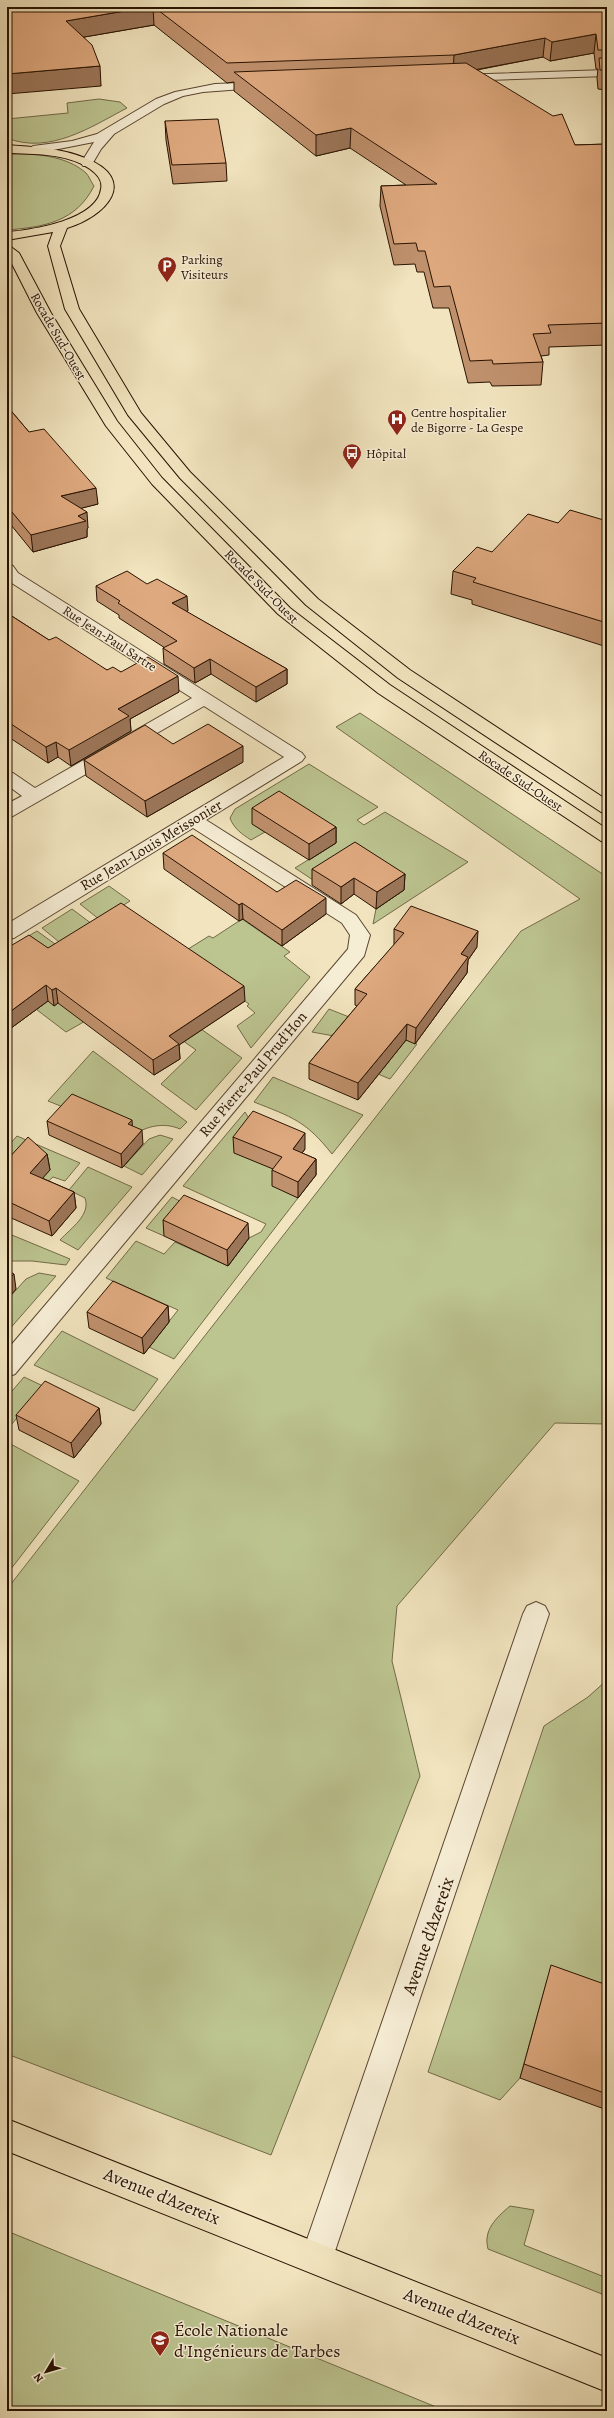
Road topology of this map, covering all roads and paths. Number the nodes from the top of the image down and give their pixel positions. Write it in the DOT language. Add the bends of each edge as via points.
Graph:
graph roads {
  1 [pos="607,73"];
  2 [pos="443,78"];
  3 [pos="277,85"];
  4 [pos="110,132"];
  5 [pos="7,149"];
  6 [pos="33,150"];
  7 [pos="87,163"];
  8 [pos="61,226"];
  9 [pos="7,236"];
  10 [pos="7,248"];
  11 [pos="9,574"];
  12 [pos="205,698"];
  13 [pos="296,757"];
  14 [pos="7,777"];
  15 [pos="35,796"];
  16 [pos="607,808"];
  17 [pos="7,812"];
  18 [pos="192,819"];
  19 [pos="607,837"];
  20 [pos="7,933"];
  21 [pos="7,1367"];
  22 [pos="536,1614"];
  23 [pos="7,2135"];
  24 [pos="317,2258"];
  25 [pos="607,2375"];
  1 -- 2 [label="street"];
  3 -- 4 [label="street" via="207,88 182,93 166,98"];
  4 -- 6 [label="street" via="81,143"];
  4 -- 7 [label="street" via="96,147"];
  5 -- 6 [label="main road"];
  6 -- 7 [label="main road" via="63,154"];
  7 -- 8 [label="main road" via="101,173 108,185 106,196 98,208"];
  8 -- 9 [label="main road"];
  8 -- 16 [label="main road, Rocade Sud-Ouest" via="54,246 72,309 135,415 185,475 312,602 398,670"];
  10 -- 19 [label="main road, Rocade Sud-Ouest" via="13,253 44,314 111,423 157,481 284,612 384,689"];
  11 -- 12 [label="street, Rue Jean-Paul Sartre"];
  12 -- 13 [label="street, Rue Jean-Paul Sartre"];
  12 -- 15 [label="street"];
  13 -- 18 [label="street, Rue Jean-Louis Meissonier"];
  14 -- 15 [label="street"];
  15 -- 17 [label="street"];
  18 -- 20 [label="street, Rue Jean-Louis Meissonier"];
  18 -- 21 [label="street, Rue Pierre-Paul Prud'Hon" via="349,919 360,936 357,951"];
  22 -- 24 [label="street, Avenue d'Azereix"];
  23 -- 24 [label="main road, Avenue d'Azereix"];
  24 -- 25 [label="main road, Avenue d'Azereix"];
}
